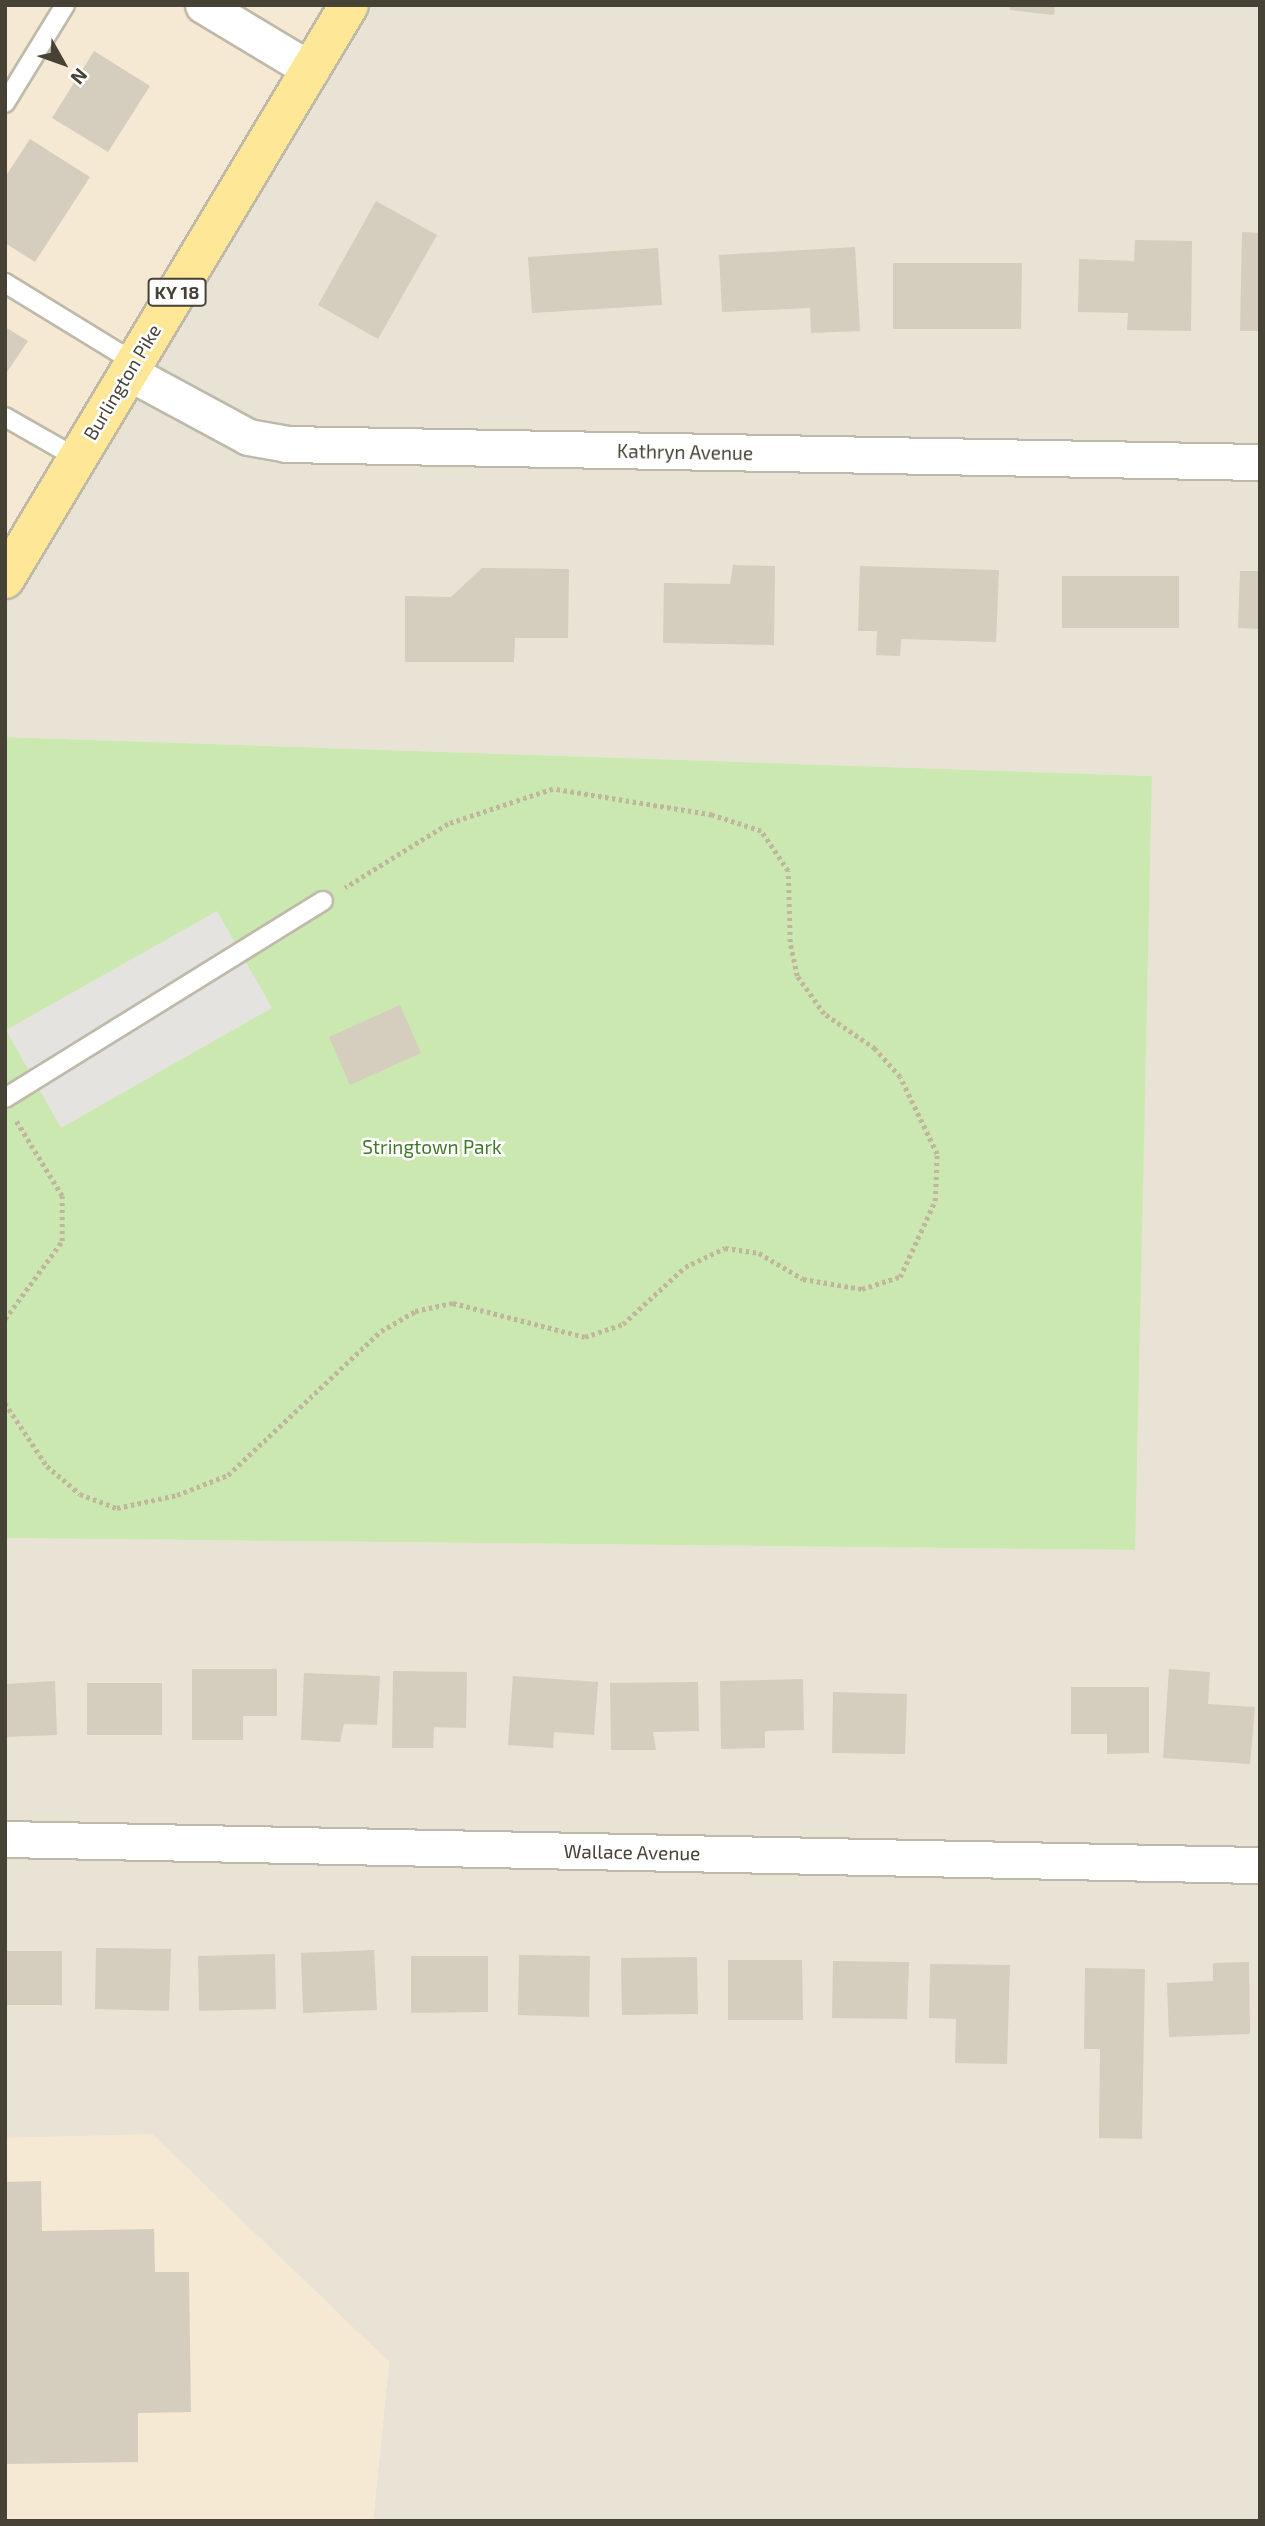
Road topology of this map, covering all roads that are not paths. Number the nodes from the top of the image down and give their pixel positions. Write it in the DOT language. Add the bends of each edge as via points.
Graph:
graph roads {
  1 [pos="65,5"];
  2 [pos="203,5"];
  3 [pos="349,5"];
  4 [pos="311,70"];
  5 [pos="5,103"];
  6 [pos="5,284"];
  7 [pos="131,367"];
  8 [pos="5,417"];
  9 [pos="77,458"];
  10 [pos="1260,462"];
  11 [pos="6,576"];
  12 [pos="323,901"];
  13 [pos="5,1098"];
  14 [pos="5,1839"];
  15 [pos="1260,1865"];
  1 -- 5 [label="lane"];
  2 -- 4 [label="street"];
  3 -- 4 [label="main road, Burlington Pike / KY 18"];
  4 -- 7 [label="main road, Burlington Pike / KY 18"];
  6 -- 7 [label="lane"];
  7 -- 9 [label="main road, Burlington Pike / KY 18"];
  7 -- 10 [label="street, Kathryn Avenue" via="248,438 286,444"];
  8 -- 9 [label="lane"];
  9 -- 11 [label="main road, Burlington Pike / KY 18"];
  12 -- 13 [label="lane"];
  14 -- 15 [label="street, Wallace Avenue"];
}
